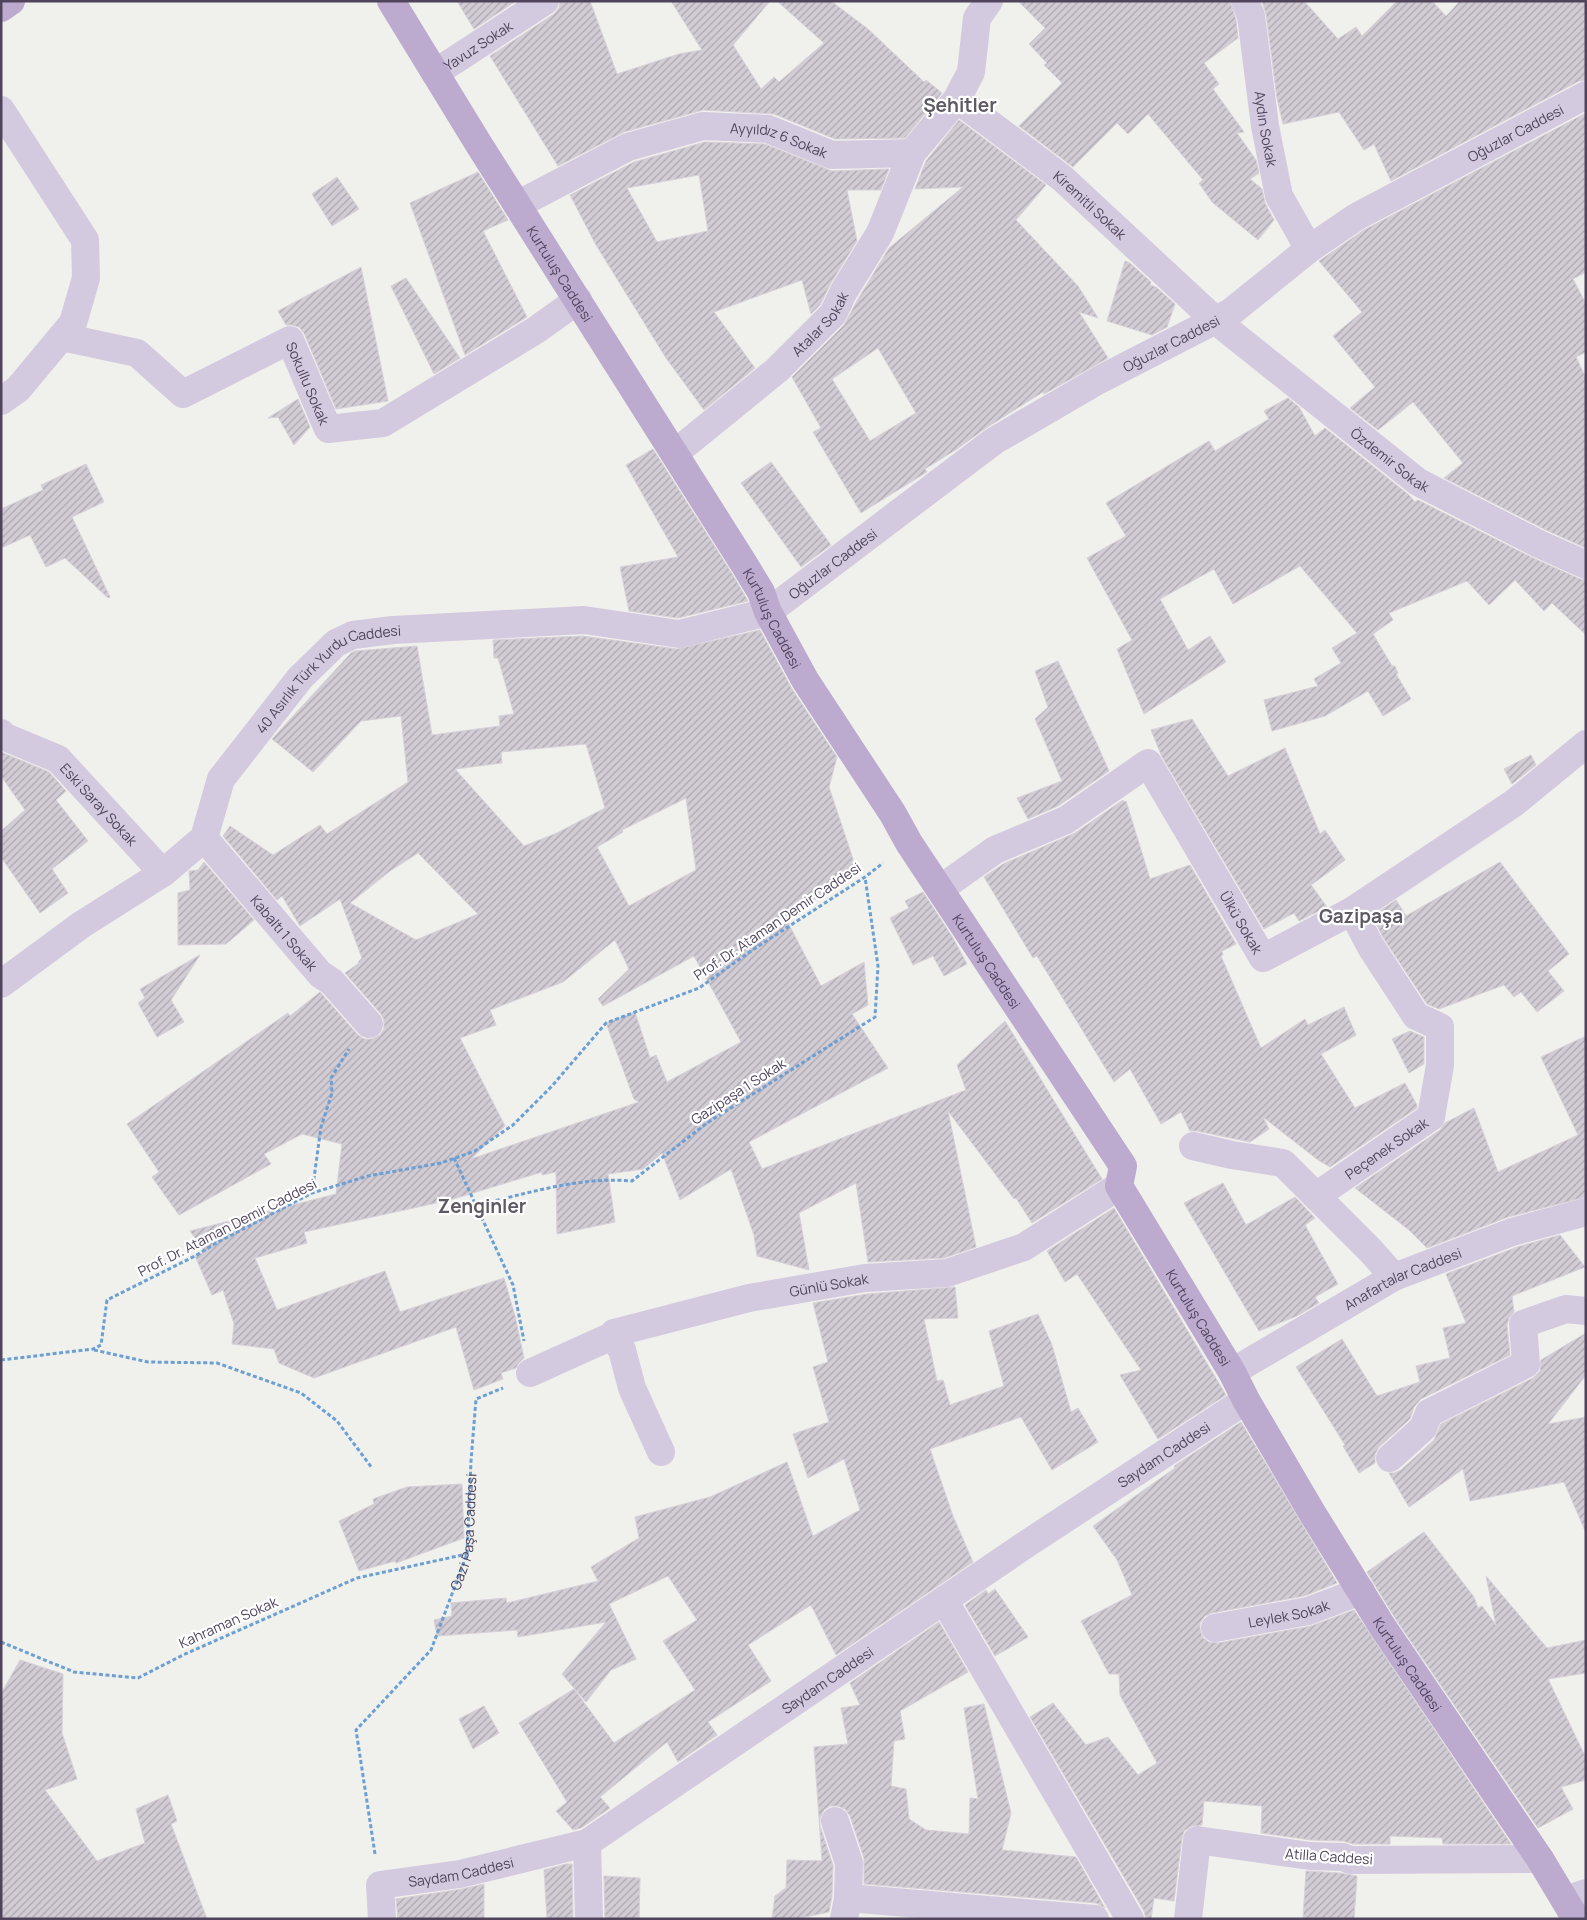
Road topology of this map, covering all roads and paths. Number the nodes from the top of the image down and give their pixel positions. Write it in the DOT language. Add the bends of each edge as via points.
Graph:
graph roads {
  1 [pos="11,1"];
  2 [pos="391,1"];
  3 [pos="545,1"];
  4 [pos="989,1"];
  5 [pos="1245,1"];
  6 [pos="1,8"];
  7 [pos="435,72"];
  8 [pos="1586,95"];
  9 [pos="957,99"];
  10 [pos="1,110"];
  11 [pos="912,153"];
  12 [pos="517,205"];
  13 [pos="1309,250"];
  14 [pos="578,300"];
  15 [pos="1214,320"];
  16 [pos="62,337"];
  17 [pos="1,401"];
  18 [pos="675,454"];
  19 [pos="1586,565"];
  20 [pos="768,612"];
  21 [pos="1,733"];
  22 [pos="1586,744"];
  23 [pos="204,838"];
  24 [pos="909,843"];
  25 [pos="162,873"];
  26 [pos="865,877"];
  27 [pos="940,889"];
  28 [pos="1352,911"];
  29 [pos="1,984"];
  30 [pos="369,1024"];
  31 [pos="1193,1146"];
  32 [pos="454,1158"];
  33 [pos="1119,1186"];
  34 [pos="312,1193"];
  35 [pos="1316,1196"];
  36 [pos="477,1205"];
  37 [pos="1585,1217"];
  38 [pos="1394,1277"];
  39 [pos="1586,1311"];
  40 [pos="612,1336"];
  41 [pos="93,1350"];
  42 [pos="1,1360"];
  43 [pos="1232,1372"];
  44 [pos="530,1373"];
  45 [pos="1246,1400"];
  46 [pos="661,1452"];
  47 [pos="1390,1458"];
  48 [pos="372,1468"];
  49 [pos="467,1554"];
  50 [pos="1361,1591"];
  51 [pos="944,1600"];
  52 [pos="1215,1628"];
  53 [pos="1,1642"];
  54 [pos="834,1821"];
  55 [pos="587,1843"];
  56 [pos="1540,1859"];
  57 [pos="380,1885"];
  58 [pos="1576,1904"];
  59 [pos="846,1908"];
  60 [pos="382,1919"];
  61 [pos="589,1919"];
  62 [pos="1095,1919"];
  63 [pos="1130,1919"];
  64 [pos="1188,1919"];
  1 -- 6 [label="main road"];
  2 -- 7 [label="main road, Kurtuluş Caddesi"];
  3 -- 7 [label="street, Yavuz Sokak"];
  4 -- 9 [label="street" via="977,18 971,72"];
  5 -- 13 [label="street, Aydın Sokak" via="1251,16 1265,126 1279,196"];
  7 -- 12 [label="main road, Kurtuluş Caddesi"];
  8 -- 13 [label="street, Oğuzlar Caddesi" via="1356,217"];
  9 -- 11 [label="street"];
  9 -- 15 [label="street, Kiremitli Sokak" via="1062,178"];
  10 -- 16 [label="street" via="85,240 86,278 73,323"];
  11 -- 12 [label="street, Ayyıldız 6 Sokak" via="832,155 768,129 703,126 628,147"];
  11 -- 18 [label="street, Atalar Sokak" via="880,233 833,314 777,370"];
  12 -- 14 [label="main road, Kurtuluş Caddesi"];
  13 -- 15 [label="street, Oğuzlar Caddesi" via="1231,312"];
  14 -- 16 [label="street, Sokullu Sokak" via="536,330 383,423 328,429 290,340 183,394 137,353"];
  14 -- 18 [label="main road, Kurtuluş Caddesi"];
  15 -- 19 [label="street, Özdemir Sokak" via="1418,482"];
  15 -- 20 [label="street, Oğuzlar Caddesi" via="1099,380 994,441"];
  16 -- 17 [label="street" via="18,389"];
  18 -- 20 [label="main road, Kurtuluş Caddesi" via="761,592"];
  20 -- 23 [label="street, 40 Asırlık Türk Yurdu Caddesi" via="680,634 584,620 354,635 336,643 300,678 221,779"];
  20 -- 24 [label="main road, Kurtuluş Caddesi" via="805,680"];
  21 -- 25 [label="street, Eski Saray Sokak" via="58,759"];
  22 -- 28 [label="street, Ülkü Sokak" via="1514,803"];
  23 -- 25 [label="street"];
  23 -- 30 [label="street, Kabaltı 1 Sokak" via="320,974 332,982"];
  24 -- 26 [label="path, Prof. Dr. Ataman Demir Caddesi"];
  24 -- 27 [label="main road, Kurtuluş Caddesi"];
  25 -- 29 [label="street" via="82,925"];
  26 -- 32 [label="path, Prof. Dr. Ataman Demir Caddesi" via="700,988 606,1023 552,1086 513,1124 475,1151"];
  26 -- 36 [label="path, Gazipaşa 1 Sokak" via="878,966 875,1017 707,1123 632,1181 610,1179 551,1188"];
  27 -- 28 [label="street, Ülkü Sokak" via="995,850 1066,820 1148,763 1263,958"];
  27 -- 33 [label="main road, Kurtuluş Caddesi" via="1123,1166"];
  28 -- 35 [label="street, Peçenek Sokak" via="1371,947 1416,1016 1440,1027 1440,1065 1431,1117"];
  30 -- 34 [label="path" via="361,1029 331,1078 332,1093 321,1126"];
  31 -- 35 [label="street" via="1282,1163"];
  32 -- 34 [label="path, Prof. Dr. Ataman Demir Caddesi" via="368,1176"];
  32 -- 36 [label="path"];
  33 -- 40 [label="street, Günlü Sokak" via="1024,1247 947,1273 865,1278 749,1298"];
  33 -- 43 [label="main road, Kurtuluş Caddesi"];
  34 -- 41 [label="path, Prof. Dr. Ataman Demir Caddesi" via="107,1300 101,1345"];
  35 -- 38 [label="street"];
  36 -- 44 [label="path" via="513,1285"];
  37 -- 38 [label="street, Anafartalar Caddesi" via="1512,1232"];
  38 -- 43 [label="street, Anafartalar Caddesi"];
  39 -- 47 [label="street" via="1566,1309 1523,1324 1526,1364 1429,1413 1423,1428"];
  40 -- 44 [label="street, Günlü Sokak"];
  40 -- 46 [label="street" via="622,1350 632,1388"];
  41 -- 42 [label="path"];
  41 -- 48 [label="path" via="148,1362 217,1363 300,1393 337,1421"];
  43 -- 45 [label="main road, Kurtuluş Caddesi"];
  44 -- 49 [label="path, Gazi Paşa Caddesi" via="476,1399"];
  45 -- 50 [label="main road, Kurtuluş Caddesi"];
  45 -- 51 [label="street, Saydam Caddesi"];
  49 -- 53 [label="path, Kahraman Sokak" via="357,1578 183,1654 138,1678 74,1672"];
  49 -- 57 [label="path, Gazi Paşa Caddesi" via="431,1650 356,1730"];
  50 -- 52 [label="street, Leylek Sokak" via="1308,1611"];
  50 -- 56 [label="main road, Kurtuluş Caddesi"];
  51 -- 55 [label="street, Saydam Caddesi"];
  51 -- 63 [label="street"];
  54 -- 59 [label="street" via="849,1863"];
  55 -- 57 [label="street, Saydam Caddesi" via="460,1874"];
  55 -- 61 [label="street"];
  56 -- 58 [label="main road, Kurtuluş Caddesi"];
  56 -- 64 [label="street, Atilla Caddesi" via="1350,1860 1343,1856 1310,1856 1197,1840"];
  57 -- 60 [label="street"];
  59 -- 62 [label="street"];
}
